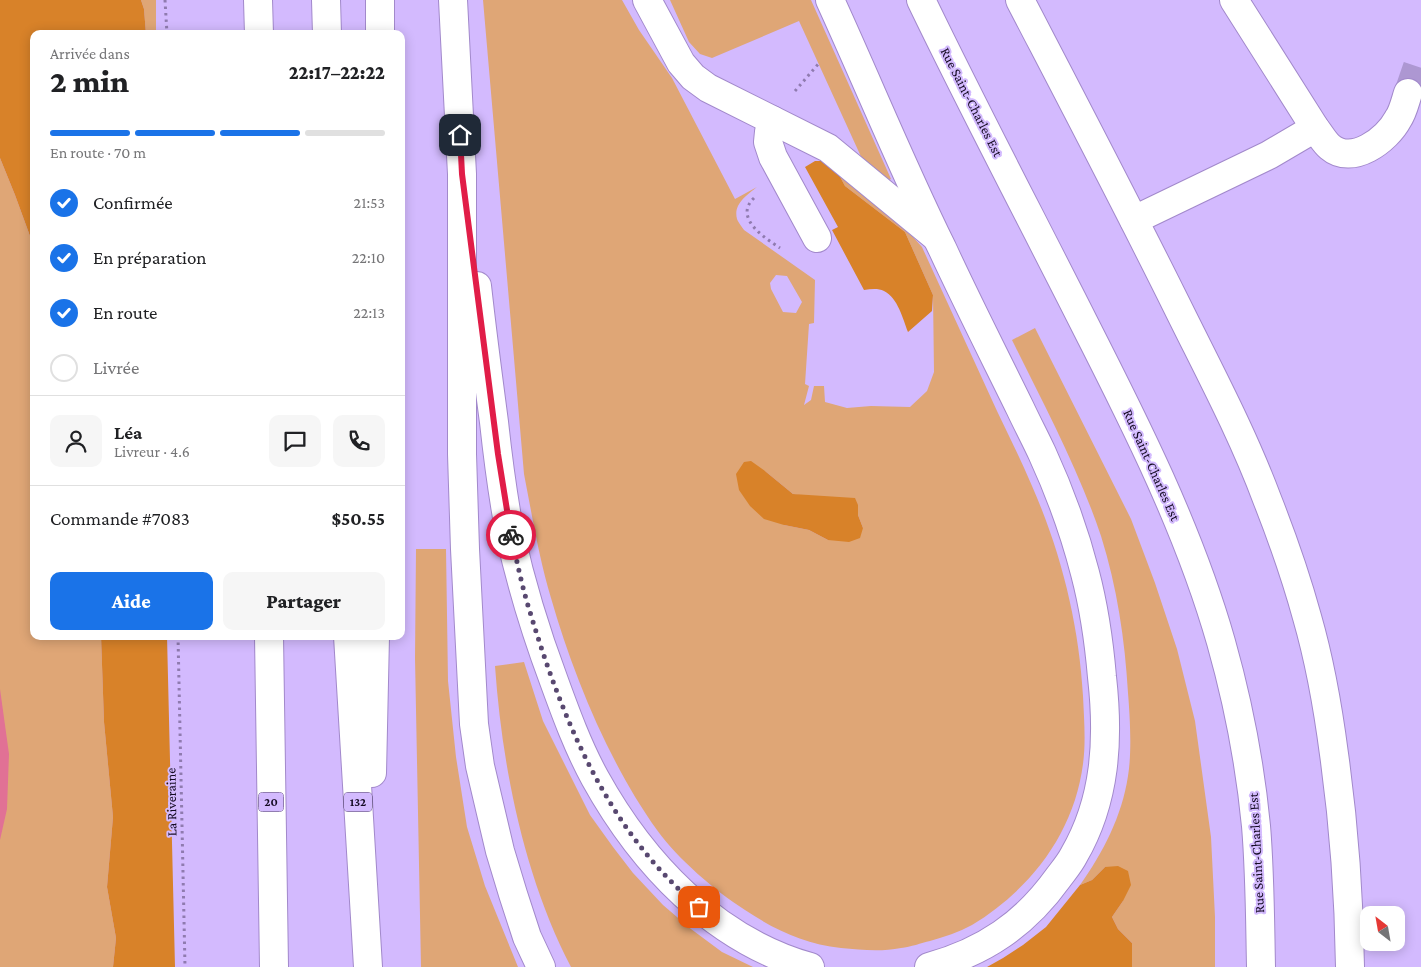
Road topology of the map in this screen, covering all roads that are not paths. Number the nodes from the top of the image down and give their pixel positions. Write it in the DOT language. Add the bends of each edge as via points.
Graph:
graph roads {
  1 [pos="258,0"];
  2 [pos="326,0"];
  3 [pos="380,0"];
  4 [pos="453,0"];
  5 [pos="647,0"];
  6 [pos="830,0"];
  7 [pos="921,0"];
  8 [pos="1020,0"];
  9 [pos="1234,0"];
  10 [pos="259,30"];
  11 [pos="327,30"];
  12 [pos="380,30"];
  13 [pos="1408,93"];
  14 [pos="772,120"];
  15 [pos="1315,128"];
  16 [pos="462,174"];
  17 [pos="1134,220"];
  18 [pos="936,237"];
  19 [pos="817,238"];
  20 [pos="269,640"];
  21 [pos="348,640"];
  22 [pos="375,640"];
  23 [pos="274,967"];
  24 [pos="368,967"];
  25 [pos="542,967"];
  26 [pos="810,967"];
  27 [pos="929,967"];
  28 [pos="1261,967"];
  29 [pos="1350,967"];
  1 -- 10 [label="main road"];
  2 -- 11 [label="main road"];
  3 -- 12 [label="main road"];
  4 -- 16 [label="main road"];
  5 -- 14 [label="main road" via="681,64 693,77"];
  6 -- 18 [label="main road"];
  7 -- 28 [label="main road, Rue Saint-Charles Est" via="1138,430 1207,598 1233,690 1252,787"];
  8 -- 17 [label="main road"];
  9 -- 15 [label="main road"];
  13 -- 15 [label="main road" via="1399,119 1390,132 1364,150 1351,154 1335,150"];
  14 -- 18 [label="main road" via="828,148"];
  14 -- 19 [label="main road" via="768,142 773,157"];
  15 -- 17 [label="main road" via="1269,155"];
  16 -- 25 [label="main road" via="462,454 474,724 480,766 500,851 527,937"];
  16 -- 26 [label="main road" via="510,534 532,620 579,744 594,777 632,836 684,895 738,936 789,961"];
  17 -- 29 [label="main road" via="1250,456 1276,521 1308,619 1339,785"];
  18 -- 27 [label="main road" via="1042,454 1075,540 1086,573 1100,652 1105,734 1104,767 1088,827 1074,856 1054,884 1008,931 951,961"];
  20 -- 23 [label="main road, 20"];
  21 -- 24 [label="main road, 132"];
  22 -- 24 [label="main road"];
}
